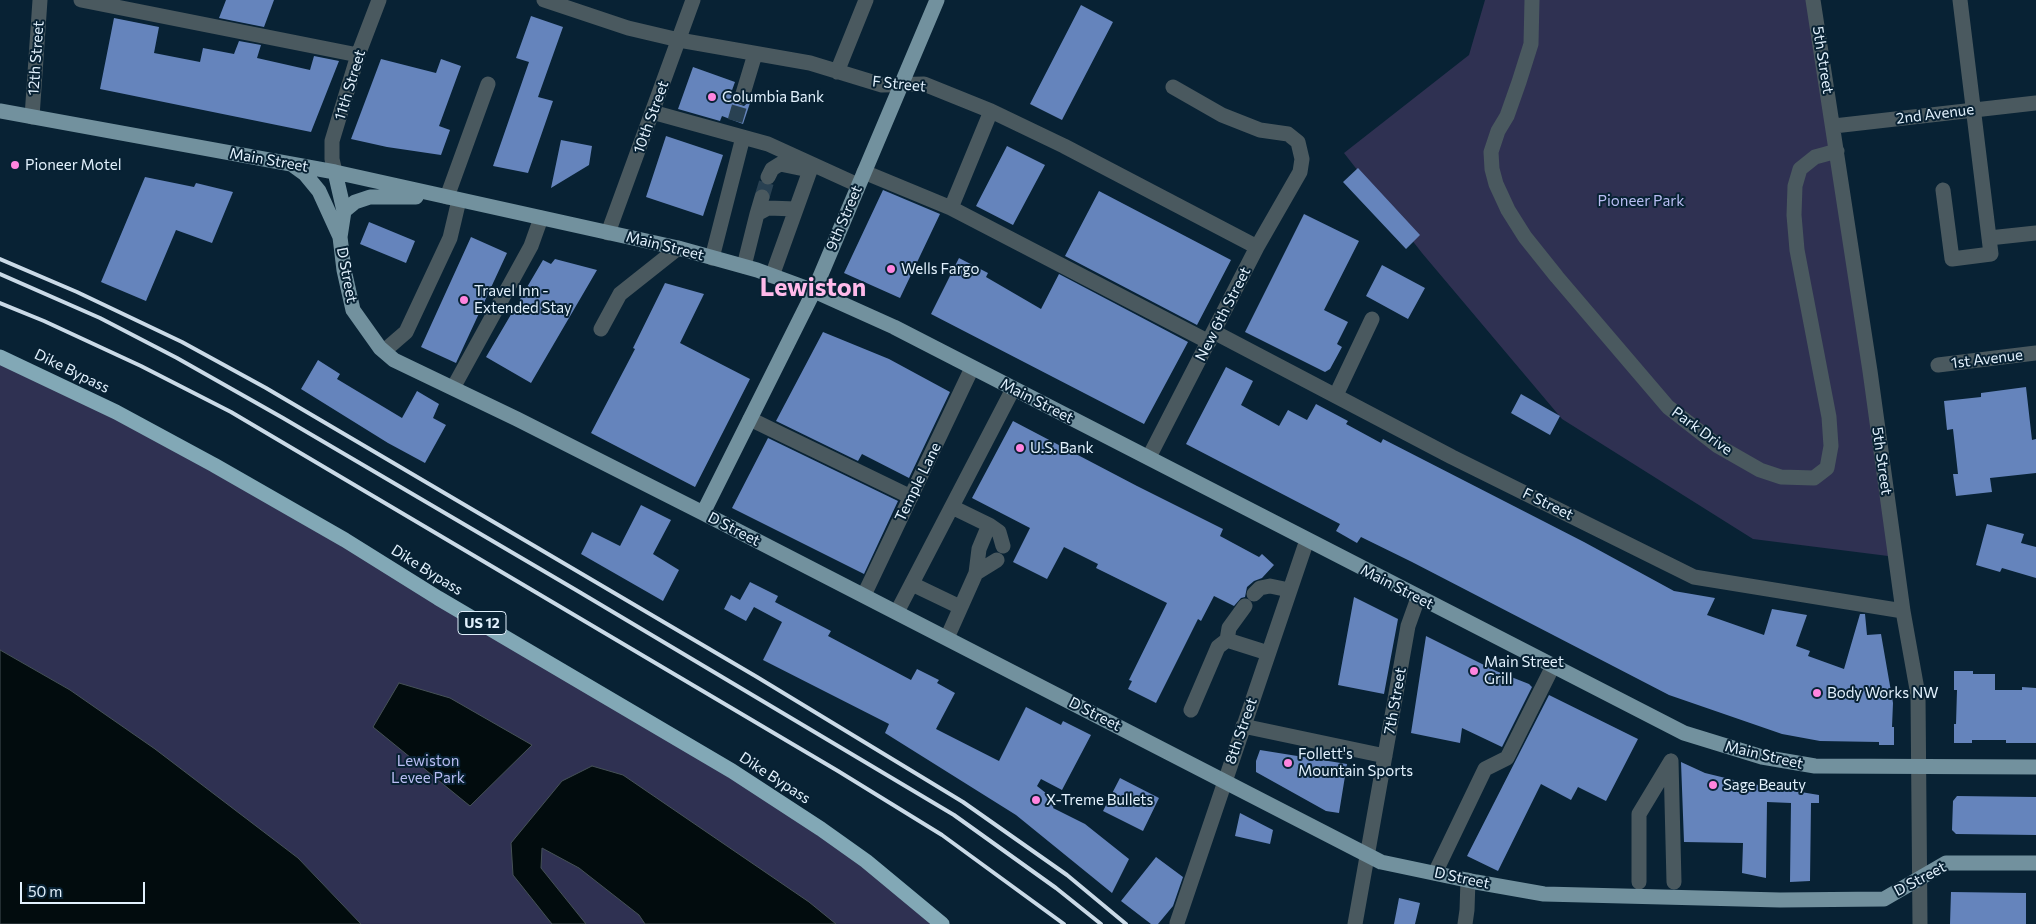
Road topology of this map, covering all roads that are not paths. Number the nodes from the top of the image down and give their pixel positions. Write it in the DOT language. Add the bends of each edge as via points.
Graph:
graph roads {
  1 [pos="40,0"];
  2 [pos="81,0"];
  3 [pos="379,0"];
  4 [pos="544,0"];
  5 [pos="693,0"];
  6 [pos="866,0"];
  7 [pos="937,0"];
  8 [pos="1532,0"];
  9 [pos="1813,0"];
  10 [pos="1960,0"];
  11 [pos="584,6"];
  12 [pos="679,40"];
  13 [pos="755,54"];
  14 [pos="358,55"];
  15 [pos="838,72"];
  16 [pos="488,84"];
  17 [pos="900,85"];
  18 [pos="1173,87"];
  19 [pos="742,97"];
  20 [pos="2036,103"];
  21 [pos="1973,110"];
  22 [pos="0,111"];
  23 [pos="991,111"];
  24 [pos="652,112"];
  25 [pos="32,117"];
  26 [pos="1834,126"];
  27 [pos="736,131"];
  28 [pos="1837,151"];
  29 [pos="292,165"];
  30 [pos="811,168"];
  31 [pos="335,172"];
  32 [pos="768,177"];
  33 [pos="861,178"];
  34 [pos="1943,190"];
  35 [pos="762,197"];
  36 [pos="453,199"];
  37 [pos="951,208"];
  38 [pos="796,209"];
  39 [pos="344,210"];
  40 [pos="757,214"];
  41 [pos="541,218"];
  42 [pos="608,233"];
  43 [pos="2036,233"];
  44 [pos="340,238"];
  45 [pos="1989,238"];
  46 [pos="1257,247"];
  47 [pos="678,248"];
  48 [pos="712,258"];
  49 [pos="744,266"];
  50 [pos="772,276"];
  51 [pos="814,291"];
  52 [pos="1372,319"];
  53 [pos="601,329"];
  54 [pos="1212,337"];
  55 [pos="384,351"];
  56 [pos="2036,353"];
  57 [pos="0,357"];
  58 [pos="1938,365"];
  59 [pos="972,368"];
  60 [pos="453,388"];
  61 [pos="1013,389"];
  62 [pos="1336,395"];
  63 [pos="750,419"];
  64 [pos="1149,457"];
  65 [pos="911,496"];
  66 [pos="952,507"];
  67 [pos="703,513"];
  68 [pos="989,525"];
  69 [pos="1307,540"];
  70 [pos="1003,546"];
  71 [pos="997,560"];
  72 [pos="976,572"];
  73 [pos="912,584"];
  74 [pos="1289,590"];
  75 [pos="864,595"];
  76 [pos="1418,598"];
  77 [pos="960,607"];
  78 [pos="1904,611"];
  79 [pos="897,612"];
  80 [pos="947,638"];
  81 [pos="1227,640"];
  82 [pos="1268,653"];
  83 [pos="1553,666"];
  84 [pos="1191,710"];
  85 [pos="1243,726"];
  86 [pos="1385,756"];
  87 [pos="1919,766"];
  88 [pos="2036,768"];
  89 [pos="1224,780"];
  90 [pos="1368,856"];
  91 [pos="2036,863"];
  92 [pos="1435,872"];
  93 [pos="1920,877"];
  94 [pos="1468,880"];
  95 [pos="1639,882"];
  96 [pos="1674,882"];
  97 [pos="1177,923"];
  98 [pos="942,924"];
  99 [pos="1356,924"];
  100 [pos="1464,924"];
  101 [pos="1920,924"];
  1 -- 25 [label="street, 12th Street"];
  2 -- 14 [label="street"];
  3 -- 14 [label="street, 11th Street"];
  4 -- 11 [label="street, F Street"];
  5 -- 12 [label="street, 10th Street"];
  6 -- 15 [label="street"];
  7 -- 17 [label="main road, 9th Street"];
  8 -- 28 [label="street, Park Drive" via="1531,44 1492,152 1496,184 1508,210 1557,277 1668,407 1718,446 1760,470 1781,477 1814,478 1827,468 1831,446 1829,417 1797,250 1794,206 1800,169 1815,156"];
  9 -- 26 [label="street, 5th Street"];
  10 -- 21 [label="street"];
  11 -- 12 [label="street, F Street" via="628,28"];
  12 -- 13 [label="street, F Street"];
  12 -- 24 [label="street, 10th Street"];
  13 -- 15 [label="street, F Street" via="810,63"];
  13 -- 19 [label="street"];
  14 -- 31 [label="street, 11th Street" via="332,141"];
  15 -- 17 [label="street, F Street" via="882,85"];
  16 -- 36 [label="street"];
  17 -- 23 [label="street, F Street" via="924,84"];
  17 -- 33 [label="main road, 9th Street"];
  18 -- 46 [label="street, New 6th Street" via="1230,118 1260,130 1288,134 1298,142 1302,159 1300,172"];
  20 -- 21 [label="street, 2nd Avenue"];
  21 -- 26 [label="street, 2nd Avenue"];
  21 -- 45 [label="street"];
  22 -- 25 [label="main road, Main Street"];
  23 -- 37 [label="street"];
  23 -- 46 [label="street, F Street"];
  24 -- 27 [label="street"];
  24 -- 42 [label="street, 10th Street"];
  25 -- 29 [label="main road, Main Street"];
  26 -- 28 [label="street, 5th Street"];
  27 -- 30 [label="street"];
  27 -- 48 [label="street"];
  28 -- 78 [label="street, 5th Street"];
  29 -- 31 [label="main road, Main Street"];
  29 -- 44 [label="main road" via="305,174 319,192"];
  30 -- 32 [label="street" via="780,164"];
  30 -- 33 [label="street, F Street"];
  30 -- 38 [label="street"];
  31 -- 36 [label="main road, Main Street"];
  31 -- 39 [label="main road, D Street"];
  33 -- 37 [label="street, F Street"];
  33 -- 51 [label="main road, 9th Street"];
  34 -- 45 [label="street" via="1952,260 1991,254"];
  35 -- 40 [label="street"];
  36 -- 39 [label="main road" via="370,197"];
  36 -- 41 [label="main road, Main Street"];
  36 -- 55 [label="street" via="450,238 406,332"];
  37 -- 54 [label="street, F Street"];
  38 -- 40 [label="street" via="768,208"];
  38 -- 50 [label="street"];
  39 -- 44 [label="main road, D Street"];
  40 -- 49 [label="street"];
  41 -- 42 [label="main road, Main Street"];
  41 -- 60 [label="street" via="531,246"];
  42 -- 47 [label="main road, Main Street"];
  43 -- 45 [label="street"];
  44 -- 55 [label="main road, D Street" via="353,310"];
  46 -- 54 [label="street, New 6th Street"];
  47 -- 48 [label="main road, Main Street"];
  47 -- 53 [label="street" via="620,294"];
  48 -- 49 [label="main road, Main Street"];
  49 -- 50 [label="main road, Main Street"];
  50 -- 51 [label="main road, Main Street"];
  51 -- 59 [label="main road, Main Street" via="894,327"];
  51 -- 63 [label="main road, 9th Street"];
  52 -- 62 [label="street"];
  54 -- 62 [label="street, F Street"];
  54 -- 64 [label="street, New 6th Street"];
  55 -- 60 [label="main road, D Street" via="394,360"];
  56 -- 58 [label="street, 1st Avenue"];
  57 -- 98 [label="highway, Dike Bypass / US 12" via="108,408 214,465 732,771 866,861"];
  59 -- 61 [label="main road, Main Street"];
  59 -- 65 [label="street, Temple Lane"];
  60 -- 67 [label="main road, D Street"];
  61 -- 64 [label="main road, Main Street"];
  61 -- 66 [label="street"];
  62 -- 78 [label="street, F Street" via="1452,457 1694,577"];
  63 -- 65 [label="street"];
  63 -- 67 [label="main road, 9th Street"];
  64 -- 69 [label="main road, Main Street"];
  65 -- 75 [label="street, Temple Lane"];
  66 -- 68 [label="street"];
  66 -- 73 [label="street"];
  67 -- 75 [label="main road, D Street"];
  68 -- 70 [label="street" via="999,532"];
  68 -- 72 [label="street" via="979,549"];
  69 -- 74 [label="street, 8th Street"];
  69 -- 76 [label="main road, Main Street"];
  71 -- 72 [label="street"];
  72 -- 77 [label="street"];
  73 -- 77 [label="street"];
  73 -- 79 [label="street"];
  74 -- 81 [label="street" via="1270,586 1260,588 1229,628"];
  74 -- 82 [label="street, 8th Street"];
  75 -- 79 [label="main road, D Street"];
  76 -- 83 [label="main road, Main Street"];
  76 -- 86 [label="street, 7th Street" via="1408,626"];
  77 -- 80 [label="street"];
  78 -- 87 [label="street, 5th Street" via="1918,695"];
  79 -- 80 [label="main road, D Street"];
  80 -- 89 [label="main road, D Street"];
  81 -- 82 [label="street"];
  81 -- 84 [label="street" via="1218,647"];
  82 -- 85 [label="street, 8th Street"];
  83 -- 87 [label="main road, Main Street" via="1684,733 1762,757 1815,766"];
  83 -- 92 [label="street" via="1507,758 1485,769"];
  85 -- 86 [label="street"];
  85 -- 89 [label="street, 8th Street"];
  86 -- 90 [label="street, 7th Street"];
  87 -- 88 [label="main road, Main Street"];
  87 -- 93 [label="street, 5th Street"];
  89 -- 90 [label="main road, D Street"];
  89 -- 97 [label="street, 8th Street"];
  90 -- 92 [label="main road, D Street" via="1384,863"];
  90 -- 99 [label="street, 7th Street"];
  91 -- 93 [label="main road, D Street" via="1946,863"];
  92 -- 94 [label="main road, D Street"];
  93 -- 94 [label="main road, D Street" via="1884,899 1866,900 1544,894"];
  93 -- 101 [label="street, 5th Street"];
  94 -- 100 [label="street"];
  95 -- 96 [label="street" via="1639,814 1673,758"];
}
